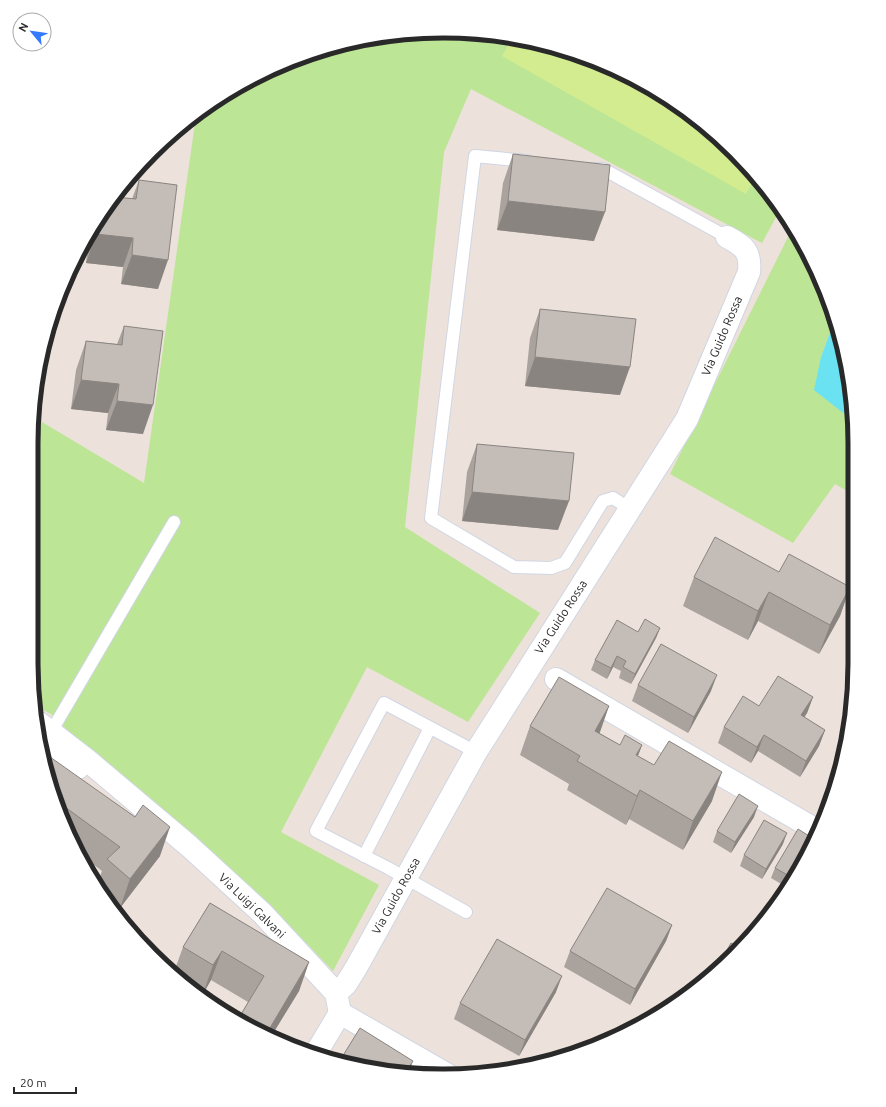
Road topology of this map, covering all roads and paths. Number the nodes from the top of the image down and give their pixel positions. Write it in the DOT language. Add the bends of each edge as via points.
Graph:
graph roads {
  1 [pos="535,162"];
  2 [pos="580,167"];
  3 [pos="727,237"];
  4 [pos="630,509"];
  5 [pos="174,522"];
  6 [pos="556,679"];
  7 [pos="430,728"];
  8 [pos="44,734"];
  9 [pos="476,752"];
  10 [pos="813,828"];
  11 [pos="364,856"];
  12 [pos="406,878"];
  13 [pos="466,912"];
  14 [pos="338,1003"];
  15 [pos="318,1049"];
  16 [pos="433,1069"];
  1 -- 4 [label="lane" via="475,156 431,518 514,566 551,568 565,563 603,501 613,498"];
  2 -- 3 [label="lane" via="603,169"];
  3 -- 4 [label="street, Via Guido Rossa" via="745,249 750,261 748,272 687,419"];
  4 -- 9 [label="street, Via Guido Rossa"];
  5 -- 8 [label="lane"];
  6 -- 10 [label="street"];
  7 -- 9 [label="lane"];
  7 -- 11 [label="lane"];
  7 -- 11 [label="lane" via="384,704 316,831"];
  8 -- 14 [label="street, Via Luigi Galvani" via="69,762 147,811 262,912"];
  9 -- 12 [label="street, Via Guido Rossa"];
  11 -- 12 [label="lane"];
  12 -- 13 [label="lane"];
  12 -- 14 [label="street, Via Guido Rossa" via="346,984"];
  14 -- 15 [label="street, Via Guido Rossa"];
  14 -- 16 [label="street, Via Luigi Galvani"];
}
